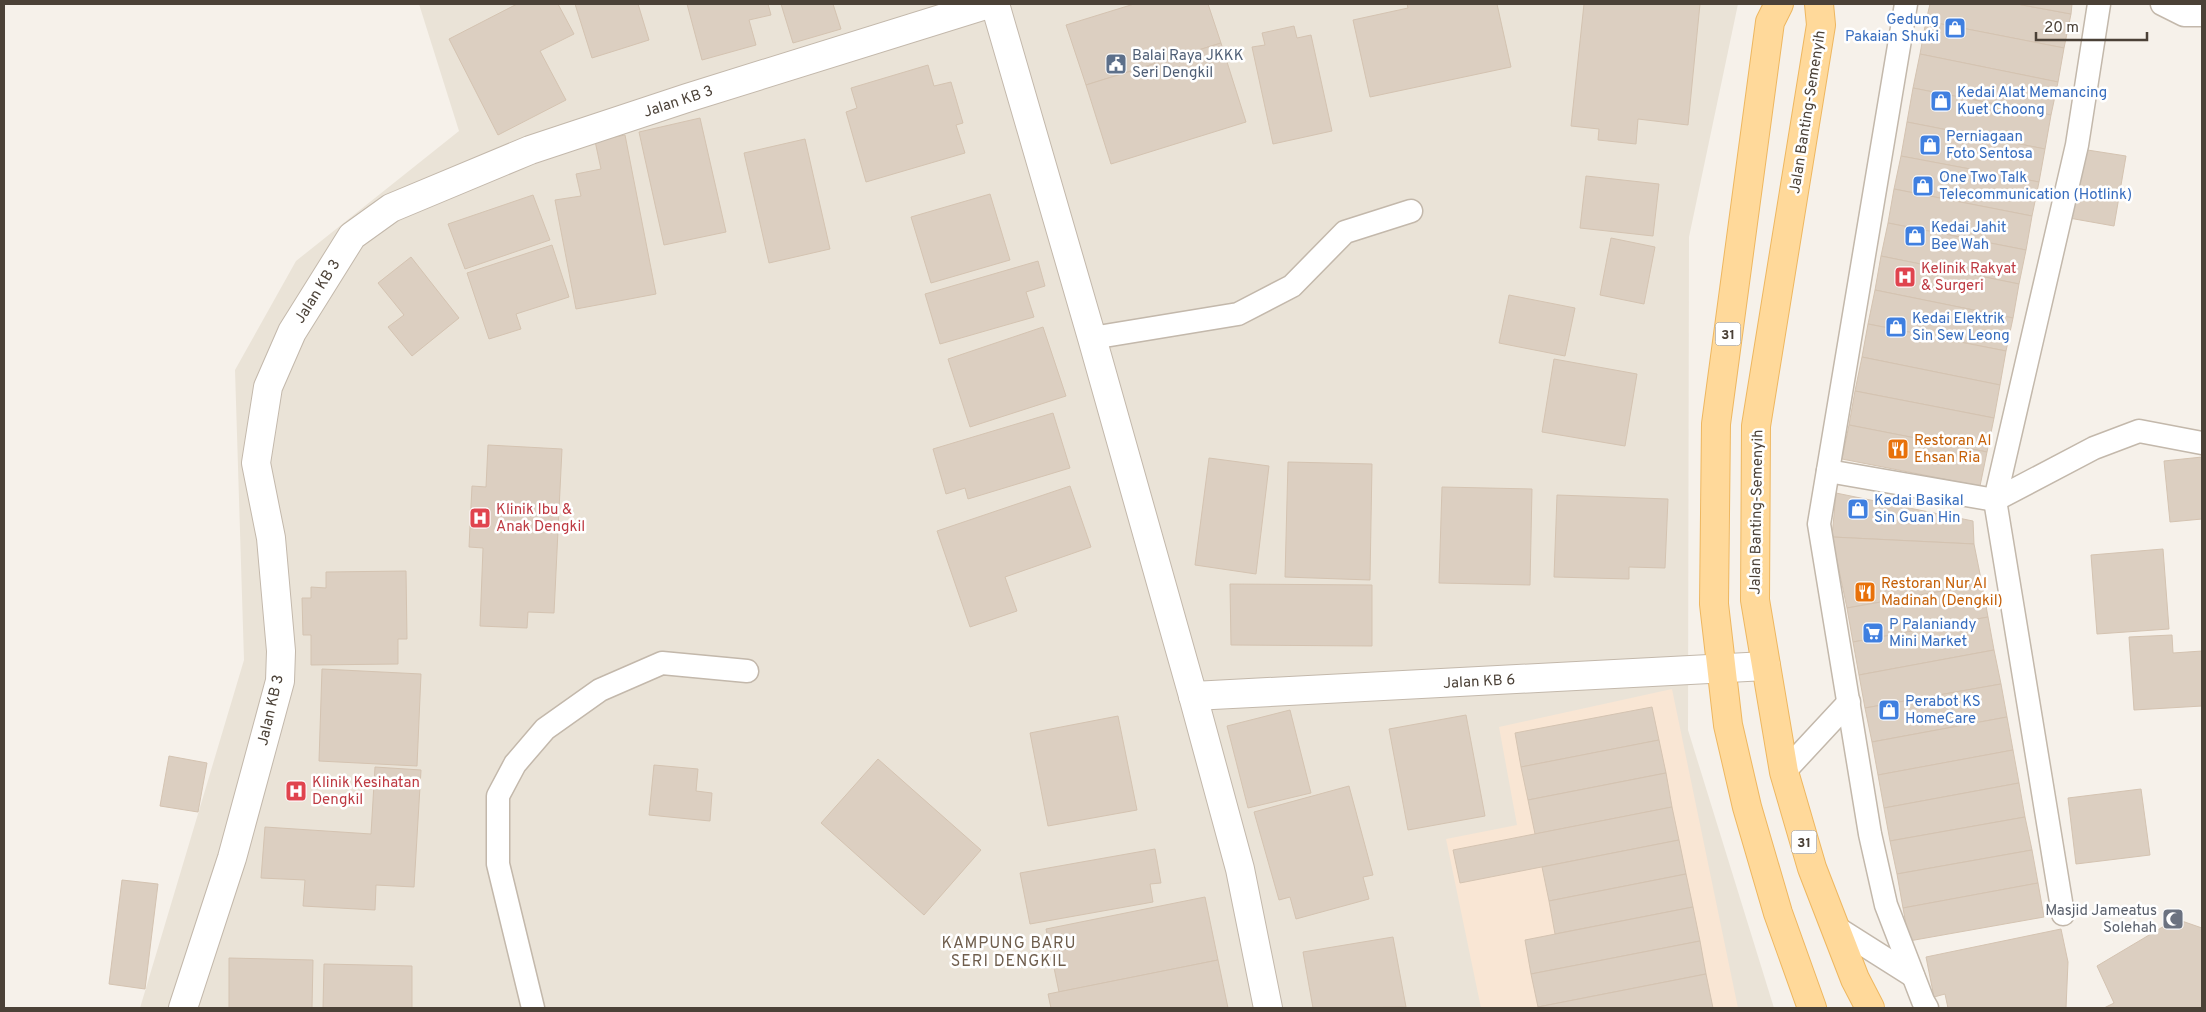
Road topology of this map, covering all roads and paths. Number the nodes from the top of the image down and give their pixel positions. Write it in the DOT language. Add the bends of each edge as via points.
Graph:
graph roads {
  1 [pos="989,4"];
  2 [pos="995,4"];
  3 [pos="1779,4"];
  4 [pos="1819,4"];
  5 [pos="1906,4"];
  6 [pos="2099,4"];
  7 [pos="2162,4"];
  8 [pos="2202,16"];
  9 [pos="1411,211"];
  10 [pos="1092,338"];
  11 [pos="2202,443"];
  12 [pos="1828,471"];
  13 [pos="1995,500"];
  14 [pos="1766,666"];
  15 [pos="1721,668"];
  16 [pos="747,671"];
  17 [pos="1193,696"];
  18 [pos="1849,702"];
  19 [pos="1784,772"];
  20 [pos="2063,914"];
  21 [pos="1834,926"];
  22 [pos="1913,976"];
  23 [pos="183,1008"];
  24 [pos="533,1008"];
  25 [pos="1268,1008"];
  26 [pos="1812,1008"];
  27 [pos="1870,1008"];
  28 [pos="1927,1008"];
  1 -- 23 [label="street, Jalan KB 3" via="530,150 391,208 352,236 292,332 268,387 256,463 271,538 280,681 232,858"];
  2 -- 10 [label="street"];
  3 -- 15 [label="main road, 31" via="1770,22 1716,424 1714,604"];
  4 -- 14 [label="main road, Jalan Banting-Semenyih / 31" via="1822,25 1756,426 1754,600"];
  5 -- 12 [label="lane"];
  6 -- 13 [label="lane" via="2077,144"];
  7 -- 8 [label="lane" via="2184,15"];
  9 -- 10 [label="lane" via="1345,232 1292,286 1238,314"];
  10 -- 17 [label="street"];
  11 -- 13 [label="lane" via="2139,431 2094,448"];
  12 -- 13 [label="lane"];
  12 -- 18 [label="lane" via="1819,524"];
  13 -- 20 [label="lane"];
  14 -- 15 [label="street, Jalan KB 6"];
  14 -- 19 [label="main road, Jalan Banting-Semenyih / 31"];
  15 -- 17 [label="street, Jalan KB 6"];
  15 -- 26 [label="main road, 31" via="1728,725 1747,807 1778,913"];
  16 -- 24 [label="lane" via="662,663 600,690 545,729 515,764 498,796 498,864"];
  17 -- 25 [label="street" via="1240,869"];
  18 -- 19 [label="lane"];
  18 -- 22 [label="lane" via="1870,834 1886,905"];
  19 -- 21 [label="main road, Jalan Banting-Semenyih / 31" via="1812,868"];
  21 -- 22 [label="lane"];
  21 -- 27 [label="main road, Jalan Banting-Semenyih / 31"];
  22 -- 28 [label="lane"];
}
